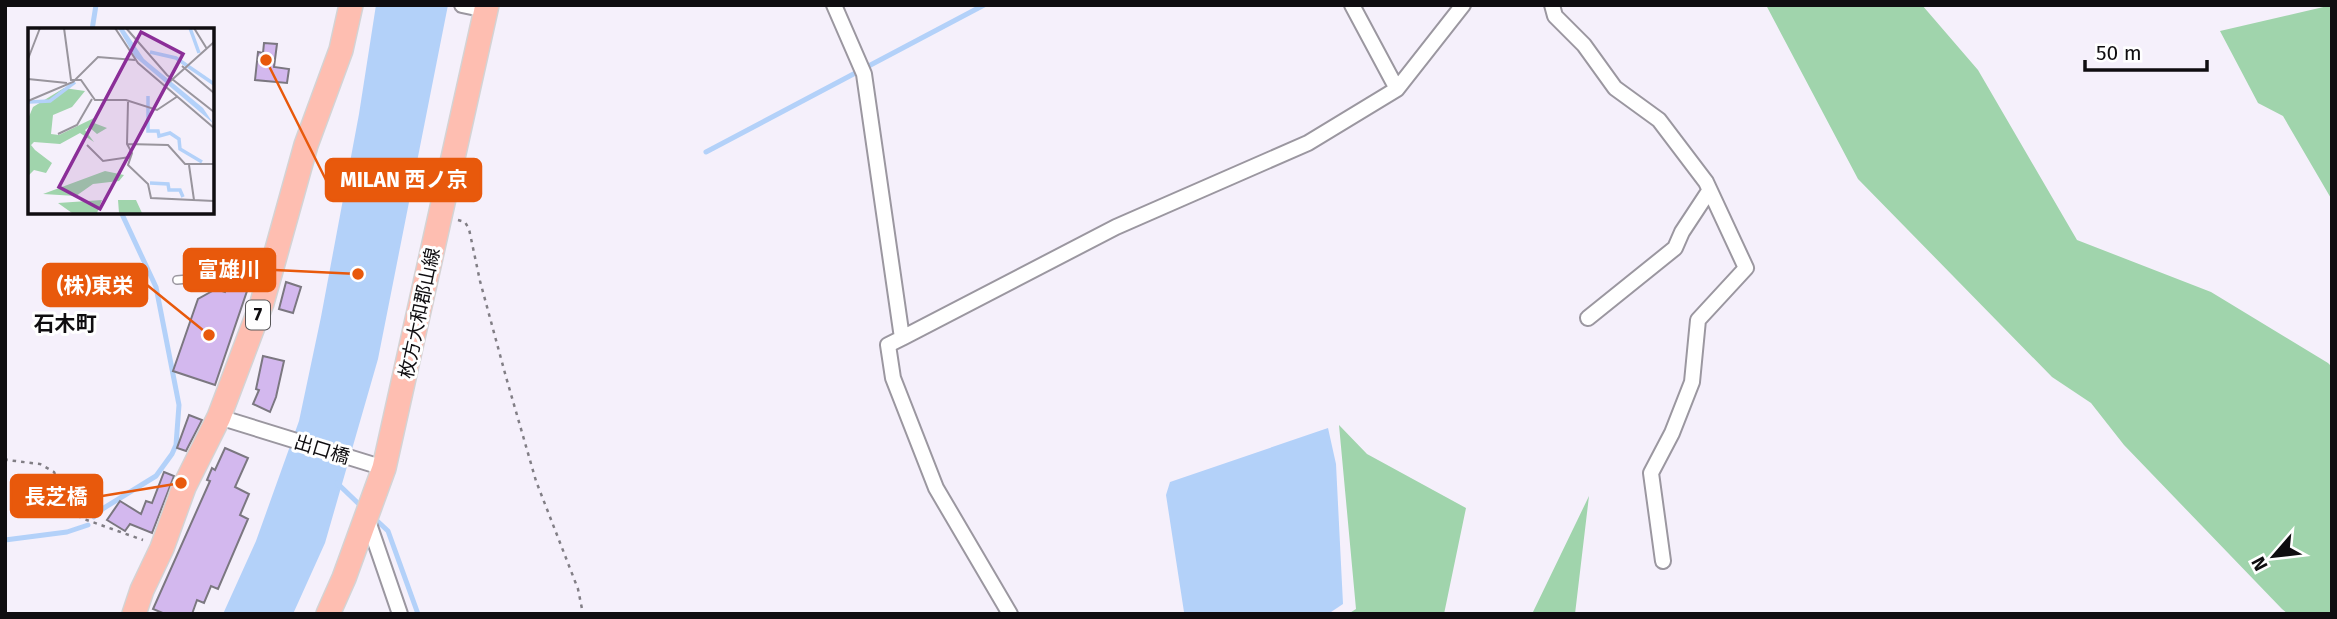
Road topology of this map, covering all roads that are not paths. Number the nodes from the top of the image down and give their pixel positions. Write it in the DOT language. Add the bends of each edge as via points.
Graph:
graph roads {
  1 [pos="351,5"];
  2 [pos="834,5"];
  3 [pos="1352,5"];
  4 [pos="1463,5"];
  5 [pos="1552,5"];
  6 [pos="475,7"];
  7 [pos="1397,89"];
  8 [pos="1709,191"];
  9 [pos="271,272"];
  10 [pos="177,280"];
  11 [pos="1588,318"];
  12 [pos="902,338"];
  13 [pos="219,417"];
  14 [pos="376,466"];
  15 [pos="366,516"];
  16 [pos="1663,561"];
  17 [pos="134,614"];
  18 [pos="328,614"];
  19 [pos="400,614"];
  20 [pos="1010,614"];
  1 -- 9 [label="main road, 7"];
  2 -- 12 [label="street" via="864,74"];
  3 -- 7 [label="street"];
  4 -- 7 [label="street"];
  5 -- 8 [label="street" via="1555,16 1584,45 1615,88 1658,120"];
  6 -- 14 [label="main road, 枚方大和郡山線" via="441,214"];
  7 -- 12 [label="street" via="1308,143 1116,227"];
  8 -- 11 [label="street" via="1675,248"];
  8 -- 16 [label="street" via="1746,268 1698,320 1692,382 1651,473"];
  9 -- 10 [label="lane"];
  9 -- 13 [label="main road, 7"];
  12 -- 20 [label="street" via="888,345 893,378 936,488"];
  13 -- 14 [label="street, 出口橋"];
  13 -- 17 [label="main road, 7" via="184,487"];
  14 -- 15 [label="main road, 枚方大和郡山線"];
  15 -- 18 [label="main road, 枚方大和郡山線"];
  15 -- 19 [label="street"];
}
